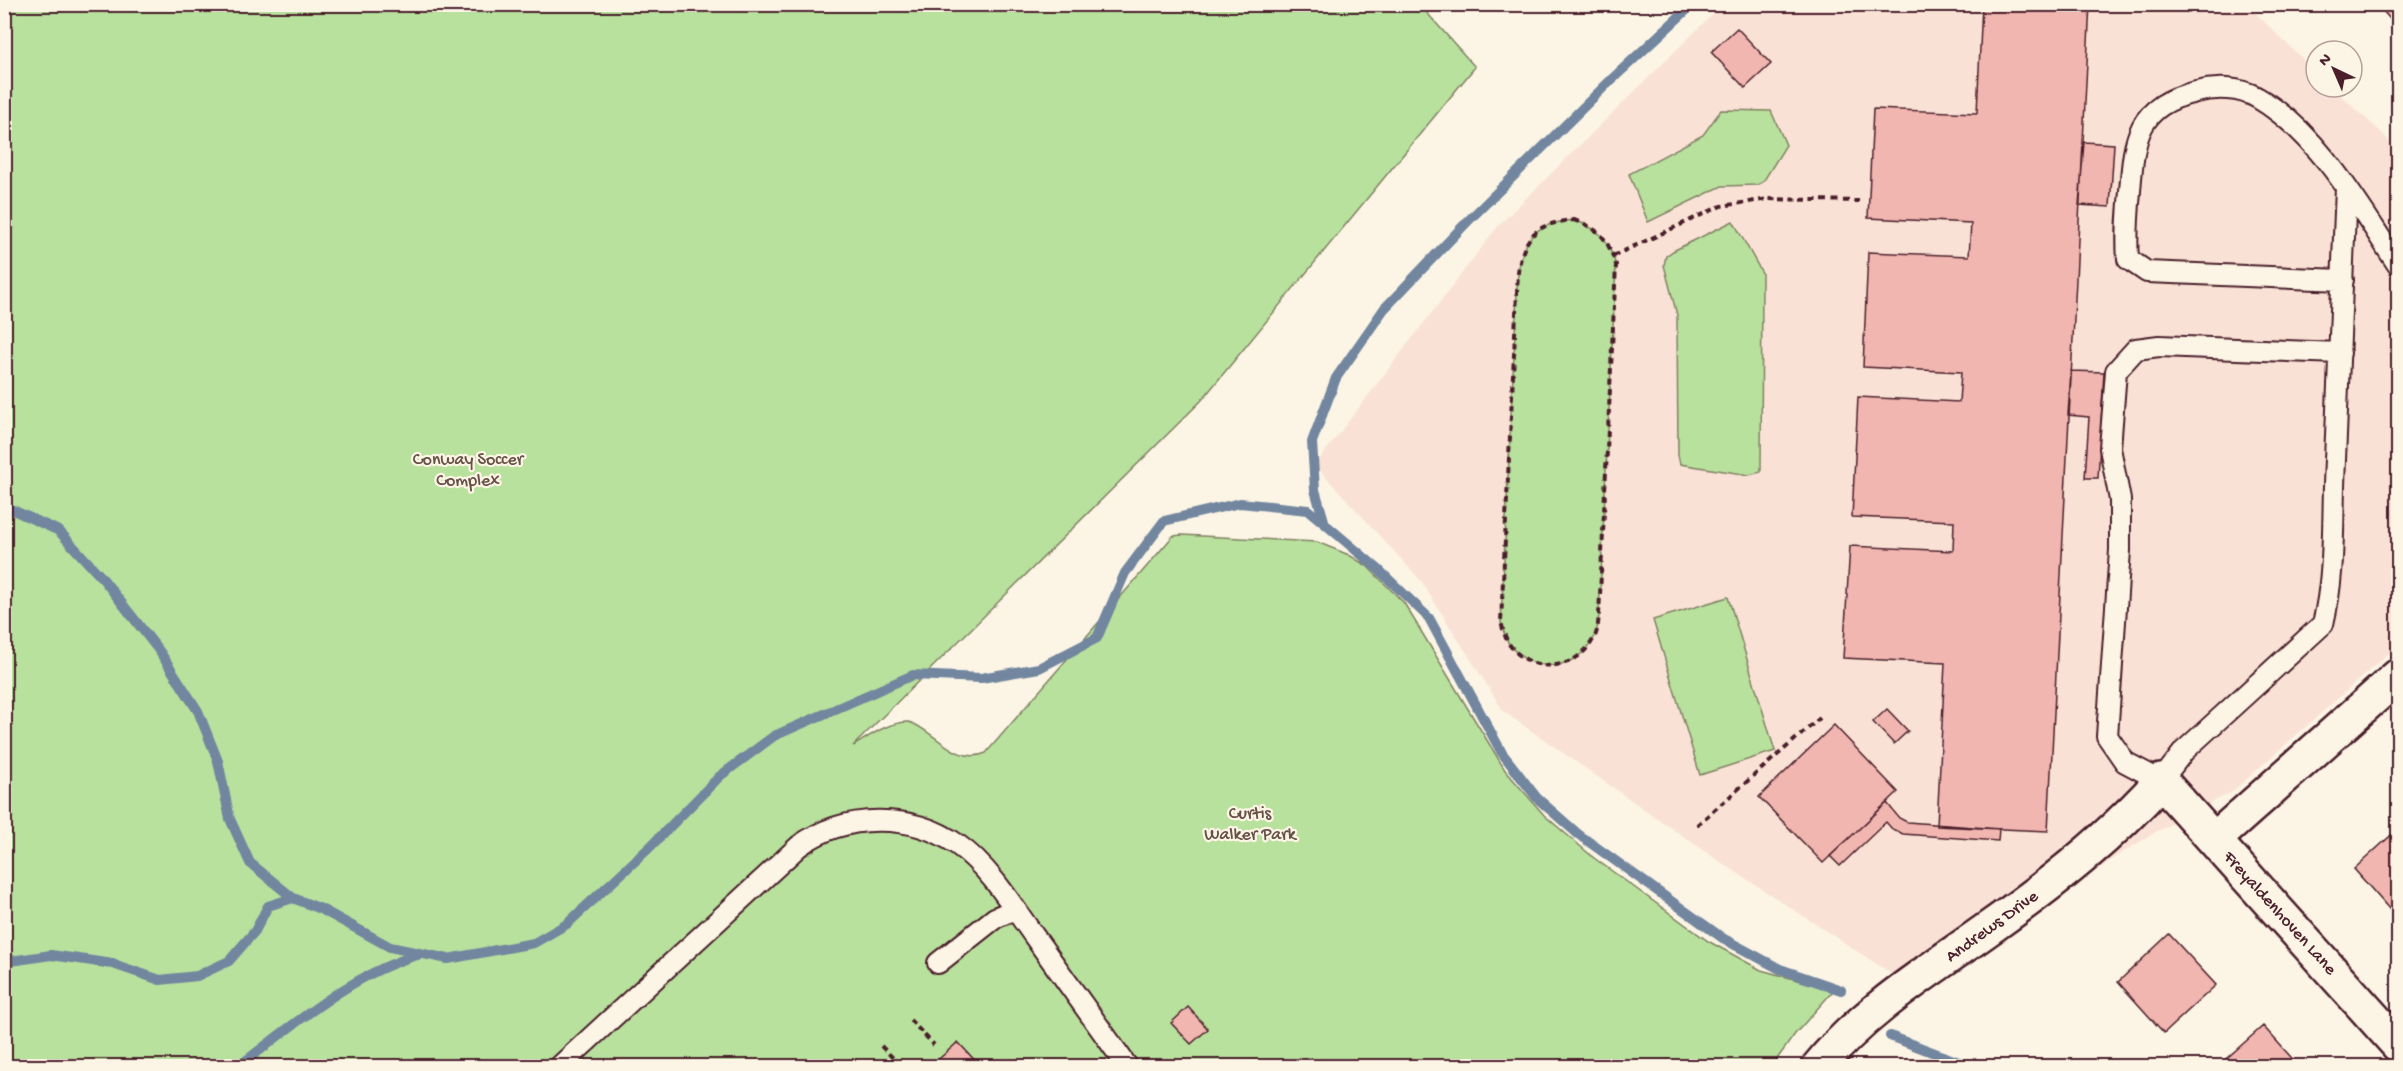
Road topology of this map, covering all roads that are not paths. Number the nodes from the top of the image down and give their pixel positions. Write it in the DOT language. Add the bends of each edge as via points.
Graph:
graph roads {
  1 [pos="2346,187"];
  2 [pos="2398,265"];
  3 [pos="2343,280"];
  4 [pos="2340,353"];
  5 [pos="2398,676"];
  6 [pos="2161,781"];
  7 [pos="2215,839"];
  8 [pos="1015,909"];
  9 [pos="938,963"];
  10 [pos="2398,1045"];
  11 [pos="560,1066"];
  12 [pos="1126,1066"];
  13 [pos="1819,1066"];
  1 -- 2 [label="lane"];
  1 -- 3 [label="lane"];
  1 -- 3 [label="lane" via="2301,134 2257,97 2236,90 2209,89 2178,96 2159,106 2144,123 2133,150 2126,238 2128,260 2147,272"];
  3 -- 4 [label="lane"];
  4 -- 6 [label="lane" via="2331,583 2323,624 2184,751"];
  4 -- 6 [label="lane" via="2159,346 2136,350 2116,371 2110,448 2120,500 2120,550 2107,736 2125,762"];
  5 -- 7 [label="street"];
  6 -- 7 [label="street, Freyaldenhoven Lane"];
  6 -- 13 [label="street, Andrews Drive" via="2131,815 2078,863 1889,998 1841,1040"];
  7 -- 10 [label="street, Freyaldenhoven Lane"];
  8 -- 9 [label="lane" via="995,918"];
  8 -- 11 [label="lane" via="972,857 924,827 889,820 834,828 799,846"];
  8 -- 12 [label="lane"];
}
